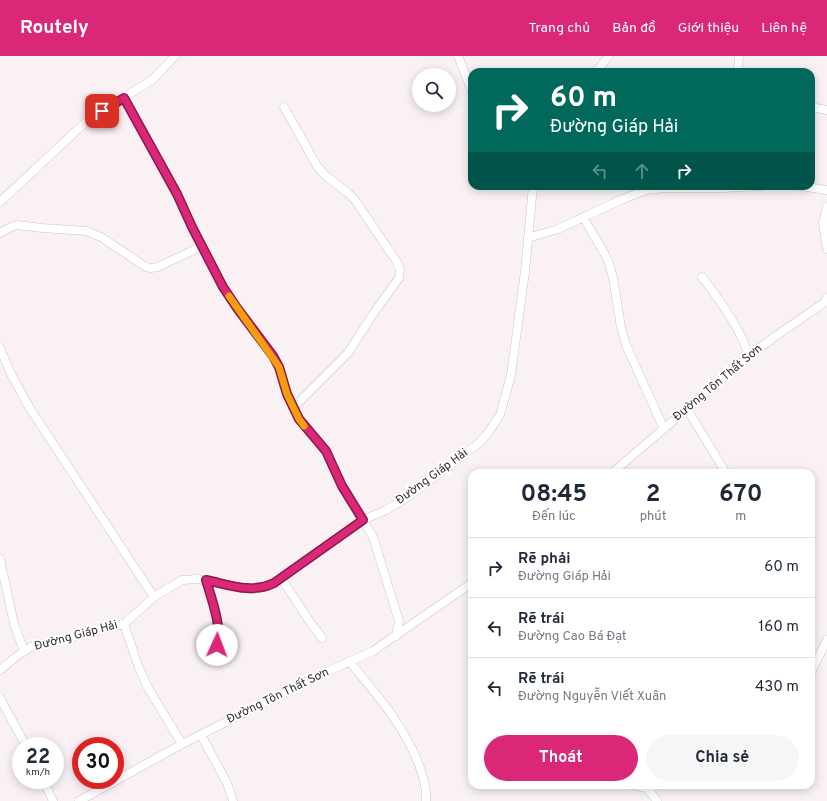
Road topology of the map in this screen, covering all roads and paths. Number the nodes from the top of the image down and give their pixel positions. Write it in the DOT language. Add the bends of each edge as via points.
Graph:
graph roads {
  1 [pos="175,56"];
  2 [pos="458,56"];
  3 [pos="609,56"];
  4 [pos="739,56"];
  5 [pos="599,68"];
  6 [pos="738,68"];
  7 [pos="468,81"];
  8 [pos="124,98"];
  9 [pos="284,107"];
  10 [pos="815,108"];
  11 [pos="827,110"];
  12 [pos="815,188"];
  13 [pos="533,190"];
  14 [pos="646,190"];
  15 [pos="827,190"];
  16 [pos="0,202"];
  17 [pos="827,207"];
  18 [pos="583,217"];
  19 [pos="0,234"];
  20 [pos="528,238"];
  21 [pos="202,246"];
  22 [pos="827,249"];
  23 [pos="702,278"];
  24 [pos="827,298"];
  25 [pos="0,348"];
  26 [pos="749,356"];
  27 [pos="294,408"];
  28 [pos="687,408"];
  29 [pos="664,428"];
  30 [pos="617,469"];
  31 [pos="724,469"];
  32 [pos="363,520"];
  33 [pos="0,559"];
  34 [pos="281,578"];
  35 [pos="206,580"];
  36 [pos="468,587"];
  37 [pos="154,597"];
  38 [pos="124,624"];
  39 [pos="396,636"];
  40 [pos="322,638"];
  41 [pos="827,640"];
  42 [pos="217,645"];
  43 [pos="24,651"];
  44 [pos="349,661"];
  45 [pos="815,664"];
  46 [pos="0,670"];
  47 [pos="0,698"];
  48 [pos="201,735"];
  49 [pos="21,737"];
  50 [pos="182,744"];
  51 [pos="47,789"];
  52 [pos="648,789"];
  53 [pos="53,801"];
  54 [pos="79,801"];
  55 [pos="233,801"];
  56 [pos="426,801"];
  57 [pos="657,801"];
  1 -- 8 [label="street" via="152,80"];
  2 -- 7 [label="street"];
  3 -- 5 [label="street"];
  4 -- 6 [label="street"];
  8 -- 16 [label="street" via="90,118"];
  8 -- 21 [label="street" via="177,194"];
  9 -- 27 [label="street" via="317,166 355,200 400,270 397,281 348,352"];
  10 -- 11 [label="street"];
  12 -- 15 [label="street"];
  13 -- 20 [label="street, Đường Giáp Hải"];
  14 -- 18 [label="street"];
  17 -- 22 [label="street" via="823,223"];
  18 -- 20 [label="street" via="558,229"];
  18 -- 29 [label="street" via="609,263 626,345"];
  19 -- 21 [label="street" via="16,225 86,231 150,268 158,267"];
  20 -- 32 [label="street, Đường Giáp Hải" via="511,375 500,415 488,433 474,447 408,497"];
  21 -- 27 [label="street" via="223,287 279,367"];
  23 -- 26 [label="street" via="734,324"];
  24 -- 26 [label="street, Đường Tôn Thất Sơn" via="825,302"];
  25 -- 37 [label="street" via="29,407"];
  26 -- 28 [label="street, Đường Tôn Thất Sơn"];
  27 -- 32 [label="street" via="304,425 326,451 342,486"];
  28 -- 29 [label="street, Đường Tôn Thất Sơn"];
  28 -- 31 [label="street"];
  29 -- 30 [label="street, Đường Tôn Thất Sơn"];
  32 -- 34 [label="street, Đường Giáp Hải"];
  32 -- 39 [label="street" via="373,537 399,621"];
  33 -- 43 [label="street" via="14,624"];
  34 -- 35 [label="street, Đường Giáp Hải" via="257,589"];
  34 -- 40 [label="street"];
  35 -- 37 [label="street, Đường Giáp Hải" via="182,580"];
  35 -- 42 [label="street" via="219,629"];
  36 -- 39 [label="street, Đường Tôn Thất Sơn"];
  37 -- 38 [label="street, Đường Giáp Hải"];
  38 -- 43 [label="street, Đường Giáp Hải" via="41,644"];
  38 -- 50 [label="street" via="148,688"];
  39 -- 44 [label="street, Đường Tôn Thất Sơn" via="373,651"];
  41 -- 45 [label="street"];
  43 -- 46 [label="street, Đường Giáp Hải"];
  44 -- 48 [label="street, Đường Tôn Thất Sơn"];
  44 -- 56 [label="street" via="388,708 409,740 423,777"];
  47 -- 49 [label="street"];
  48 -- 50 [label="street, Đường Tôn Thất Sơn"];
  48 -- 55 [label="street" via="227,783"];
  50 -- 54 [label="street, Đường Tôn Thất Sơn"];
  51 -- 53 [label="street"];
  52 -- 57 [label="street"];
}
